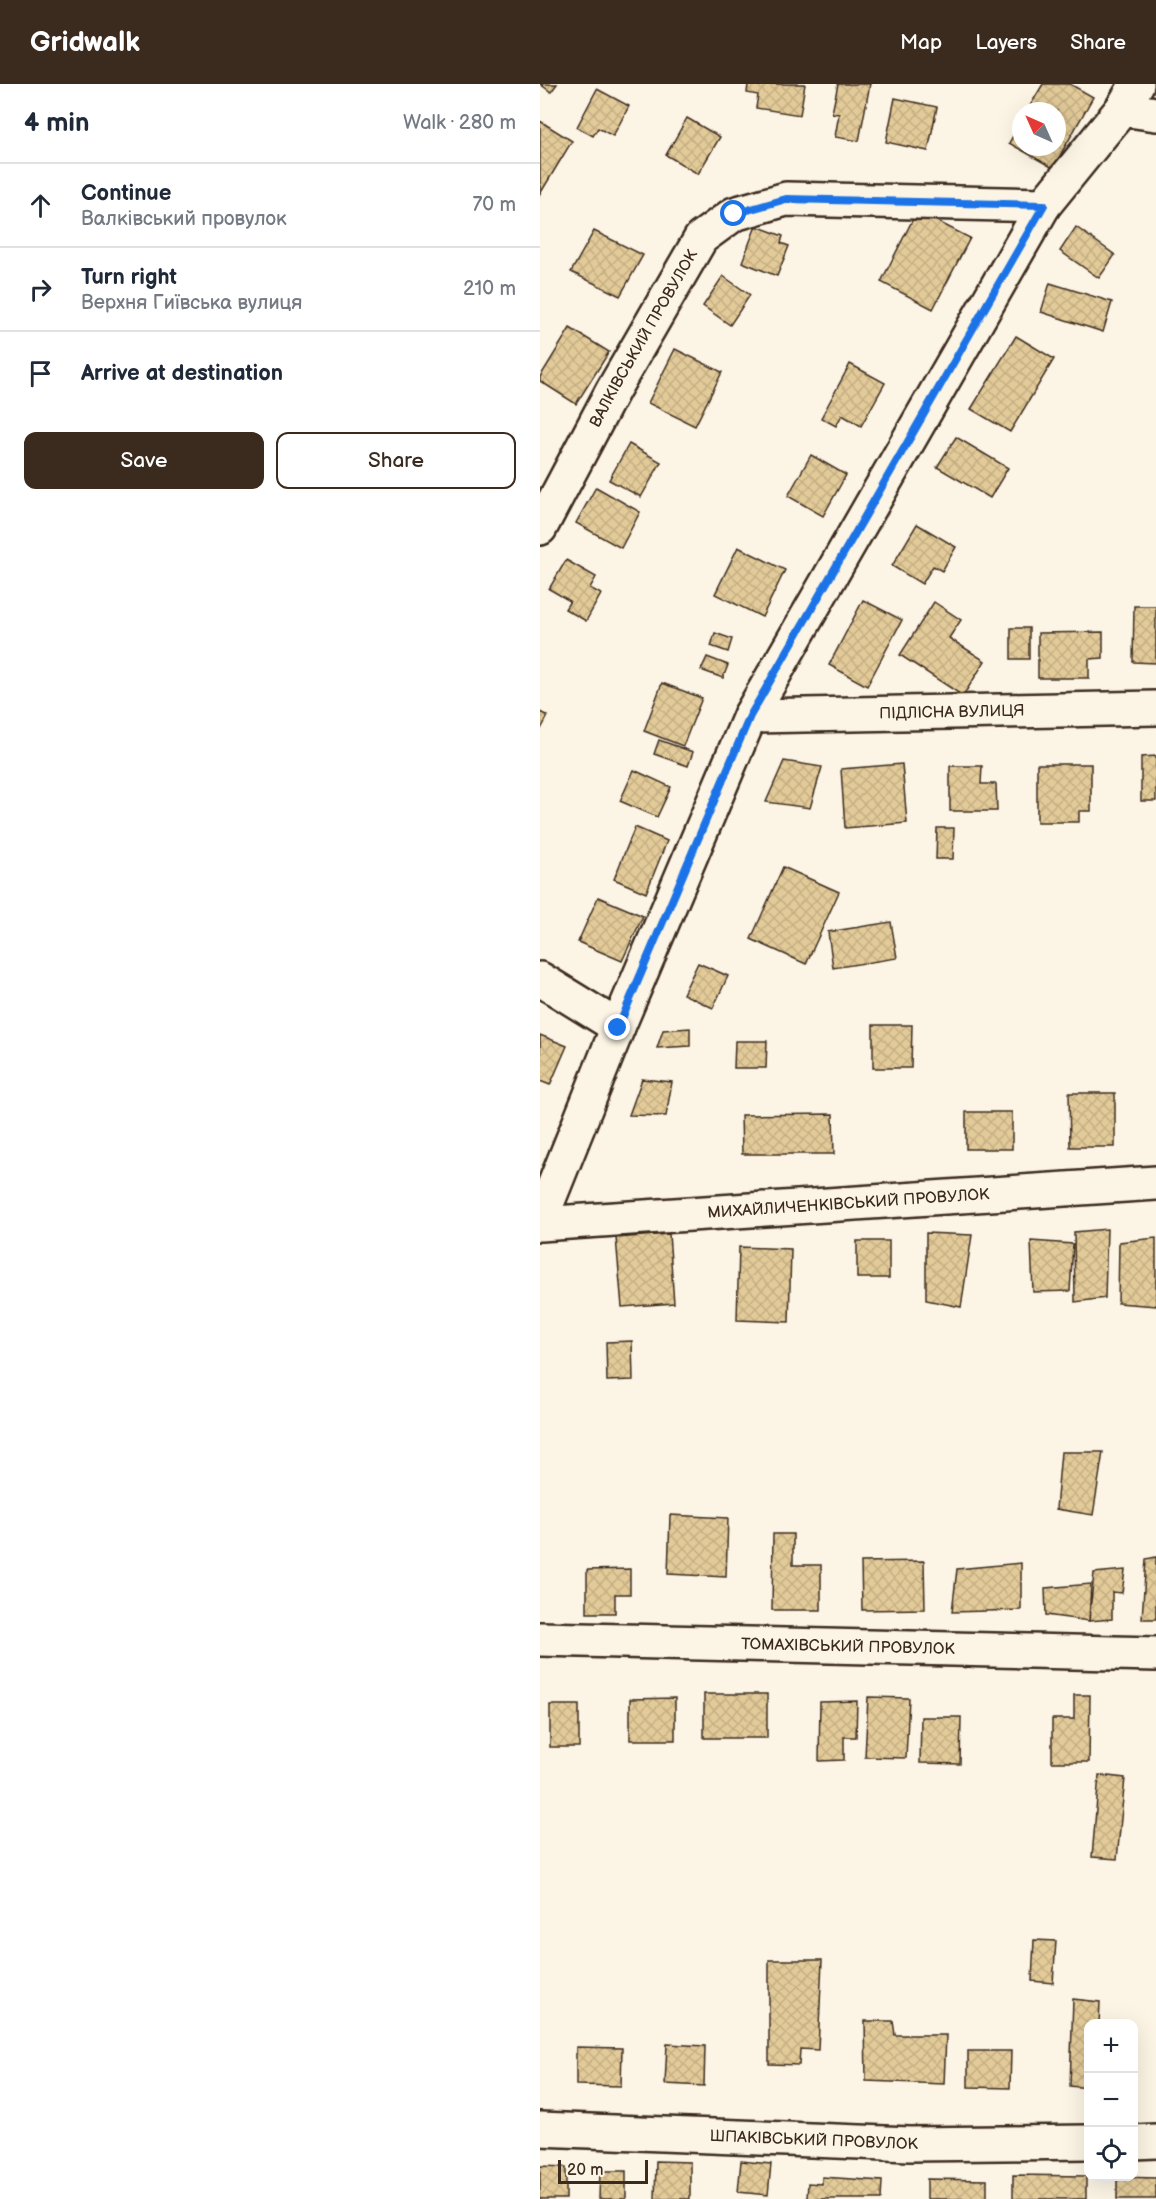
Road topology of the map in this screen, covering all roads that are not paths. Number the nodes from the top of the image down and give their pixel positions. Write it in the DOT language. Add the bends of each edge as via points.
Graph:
graph roads {
  1 [pos="1129,96"];
  2 [pos="1156,114"];
  3 [pos="1044,205"];
  4 [pos="540,528"];
  5 [pos="1156,708"];
  6 [pos="750,716"];
  7 [pos="540,979"];
  8 [pos="618,1028"];
  9 [pos="1156,1183"];
  10 [pos="540,1223"];
  11 [pos="540,1639"];
  12 [pos="1156,1654"];
  13 [pos="540,2129"];
  14 [pos="1156,2141"];
  15 [pos="1084,2142"];
  16 [pos="1138,2142"];
  1 -- 2 [label="street"];
  1 -- 3 [label="street"];
  3 -- 4 [label="street, ВАЛКІВСЬКИЙ ПРОВУЛОК" via="786,199 734,214 701,238 613,390"];
  3 -- 6 [label="street"];
  5 -- 6 [label="street, ПІДЛІСНА ВУЛИЦЯ"];
  6 -- 8 [label="street"];
  7 -- 8 [label="street"];
  8 -- 10 [label="street"];
  9 -- 10 [label="street, МИХАЙЛИЧЕНКІВСЬКИЙ ПРОВУЛОК"];
  11 -- 12 [label="street, ТОМАХІВСЬКИЙ ПРОВУЛОК"];
  13 -- 15 [label="street, ШПАКІВСЬКИЙ ПРОВУЛОК" via="909,2144"];
  14 -- 16 [label="street"];
}
